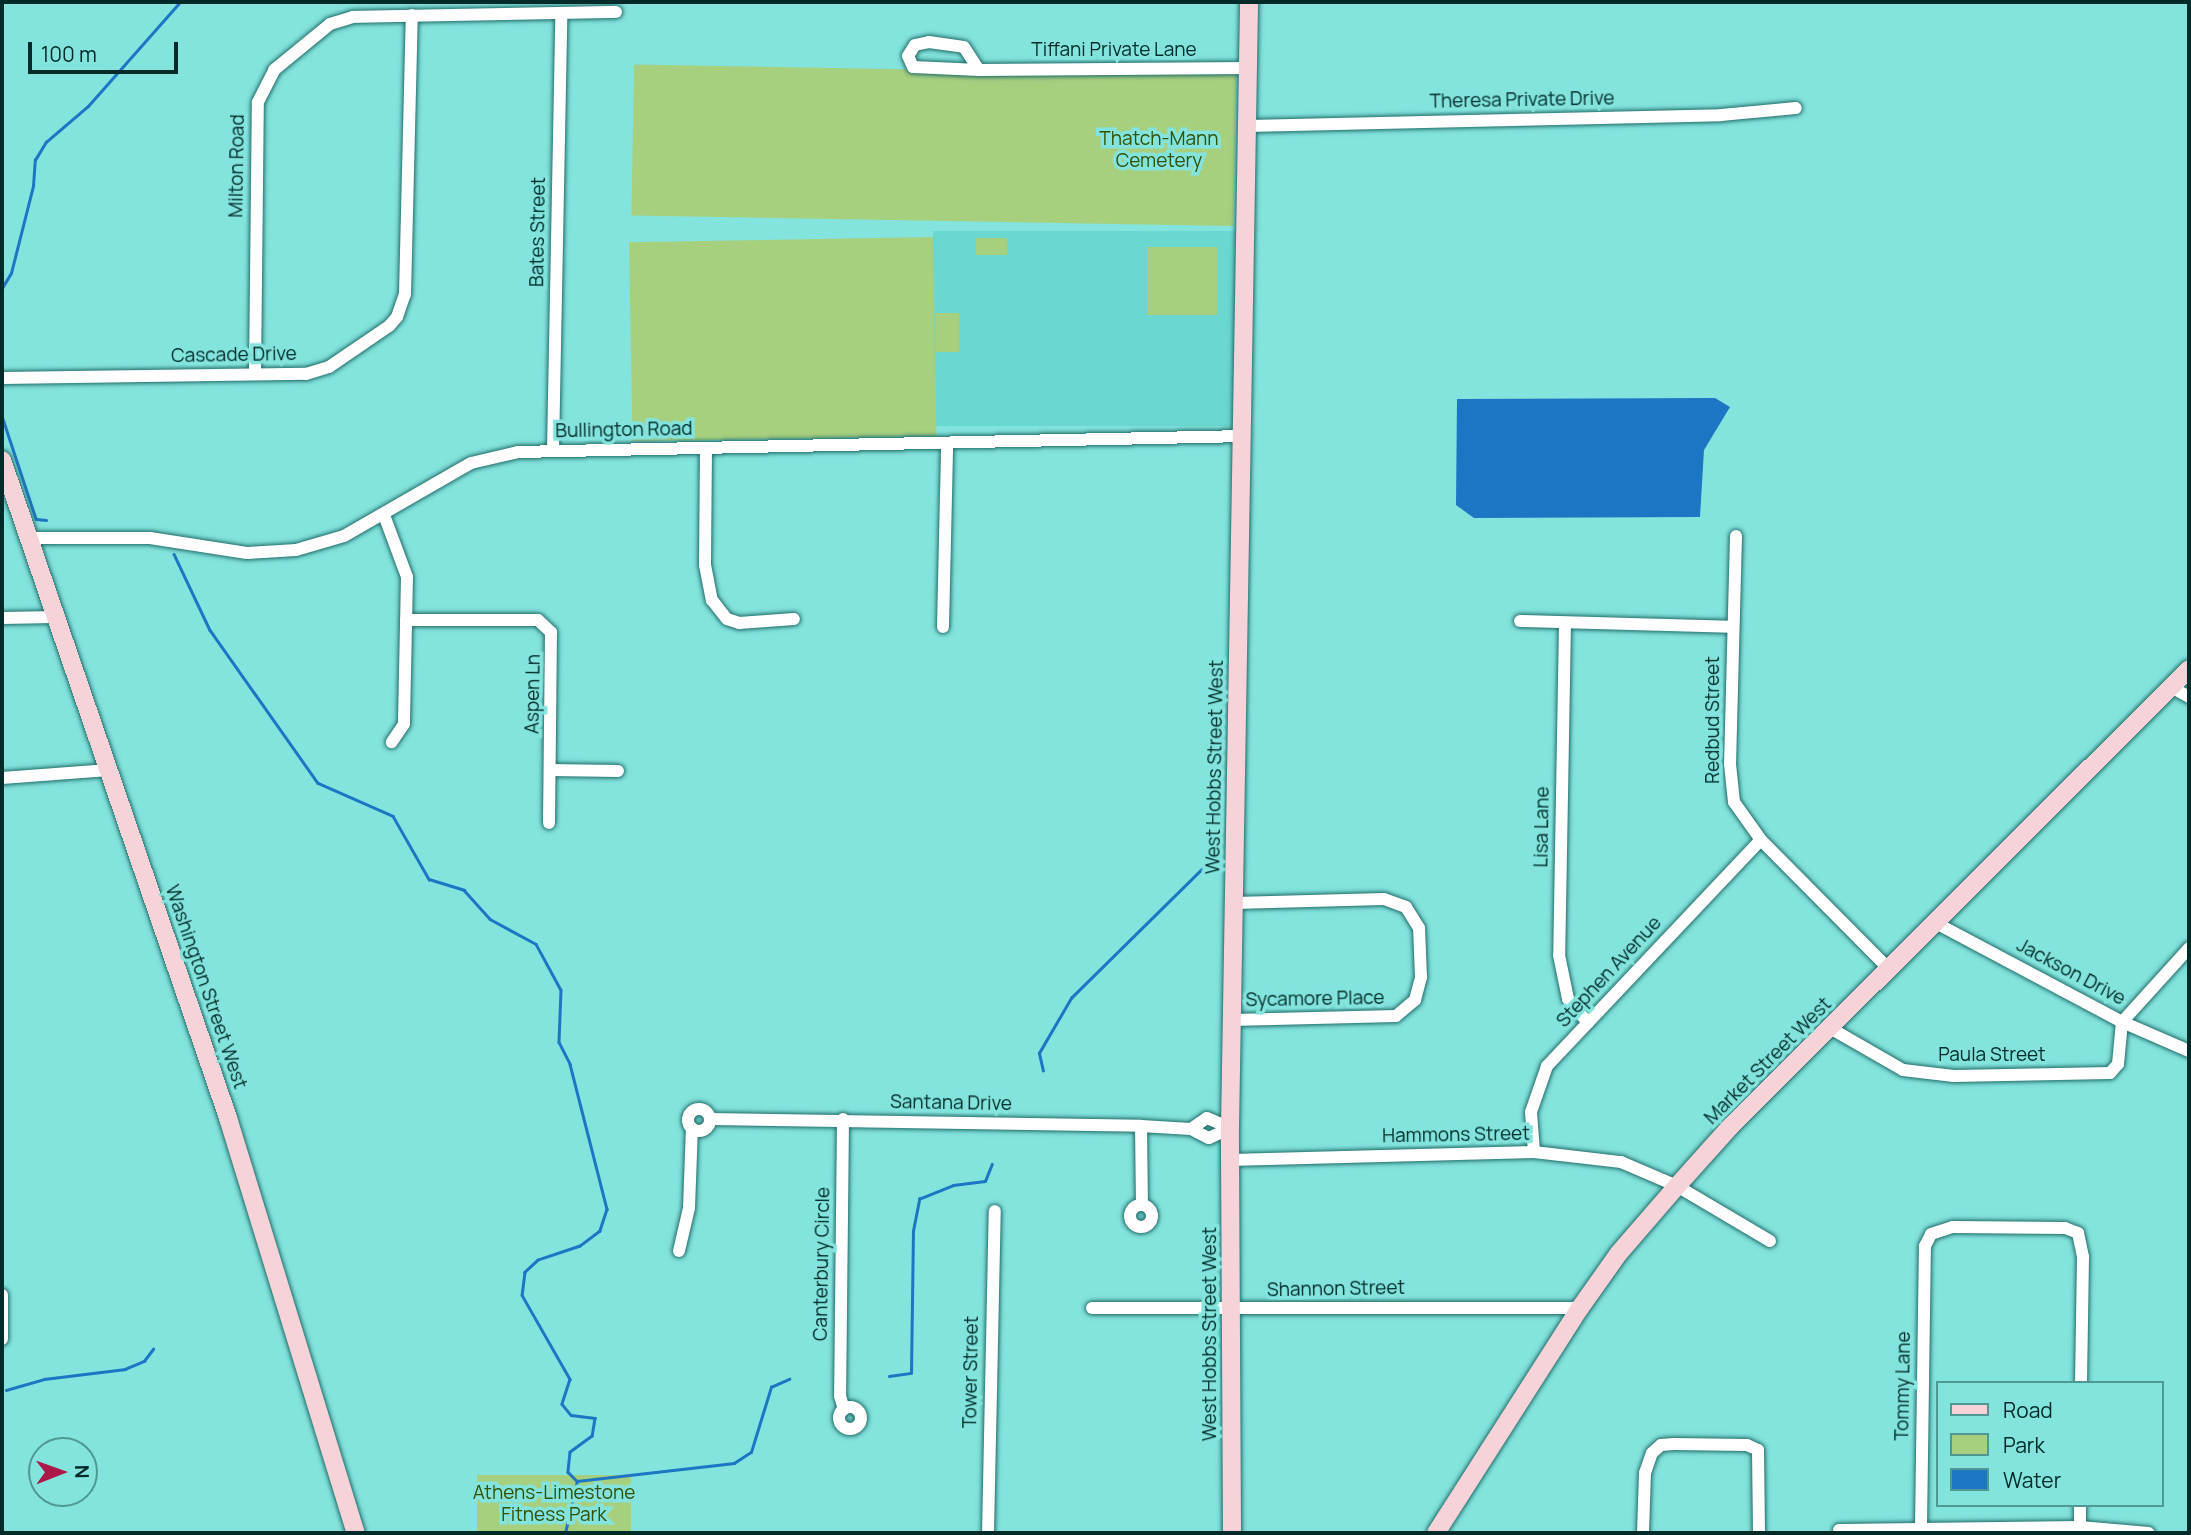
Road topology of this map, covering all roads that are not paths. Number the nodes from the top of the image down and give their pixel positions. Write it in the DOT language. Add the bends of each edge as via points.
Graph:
graph roads {
  1 [pos="1249,2"];
  2 [pos="616,12"];
  3 [pos="561,14"];
  4 [pos="412,15"];
  5 [pos="1248,68"];
  6 [pos="979,70"];
  7 [pos="1796,108"];
  8 [pos="1248,126"];
  9 [pos="255,374"];
  10 [pos="2,378"];
  11 [pos="1243,436"];
  12 [pos="947,444"];
  13 [pos="705,448"];
  14 [pos="553,450"];
  15 [pos="2,460"];
  16 [pos="384,515"];
  17 [pos="1736,536"];
  18 [pos="29,538"];
  19 [pos="55,617"];
  20 [pos="2,618"];
  21 [pos="794,619"];
  22 [pos="406,620"];
  23 [pos="1520,621"];
  24 [pos="1565,623"];
  25 [pos="943,627"];
  26 [pos="1733,627"];
  27 [pos="2189,669"];
  28 [pos="2171,687"];
  29 [pos="2189,697"];
  30 [pos="392,742"];
  31 [pos="109,770"];
  32 [pos="550,771"];
  33 [pos="618,771"];
  34 [pos="2,778"];
  35 [pos="549,823"];
  36 [pos="1761,840"];
  37 [pos="1234,903"];
  38 [pos="1936,923"];
  39 [pos="2189,948"];
  40 [pos="1889,969"];
  41 [pos="1232,1020"];
  42 [pos="2122,1022"];
  43 [pos="1588,1023"];
  44 [pos="1830,1028"];
  45 [pos="2189,1051"];
  46 [pos="710,1119"];
  47 [pos="843,1119"];
  48 [pos="1141,1126"];
  49 [pos="692,1128"];
  50 [pos="1230,1128"];
  51 [pos="1534,1152"];
  52 [pos="1230,1160"];
  53 [pos="1677,1186"];
  54 [pos="1142,1204"];
  55 [pos="995,1212"];
  56 [pos="1770,1241"];
  57 [pos="679,1251"];
  58 [pos="2,1296"];
  59 [pos="1092,1308"];
  60 [pos="1580,1308"];
  61 [pos="1232,1309"];
  62 [pos="2,1339"];
  63 [pos="2081,1381"];
  64 [pos="844,1409"];
  65 [pos="2080,1507"];
  66 [pos="1921,1527"];
  67 [pos="2080,1527"];
  68 [pos="1839,1530"];
  69 [pos="356,1533"];
  70 [pos="988,1533"];
  71 [pos="1231,1533"];
  72 [pos="1436,1533"];
  73 [pos="1643,1533"];
  74 [pos="1759,1533"];
  75 [pos="2149,1533"];
  1 -- 5 [label="street, West Hobbs Street West"];
  2 -- 3 [label="street, Milton Road"];
  3 -- 4 [label="street, Milton Road"];
  3 -- 14 [label="street, Bates Street"];
  4 -- 9 [label="street, Cascade Drive" via="403,306 389,326 329,367 306,374"];
  4 -- 9 [label="street, Milton Road" via="353,17 330,24 274,70 260,90"];
  5 -- 6 [label="street, Tiffani Private Lane"];
  5 -- 8 [label="street, West Hobbs Street West"];
  6 -- 6 [label="street, Tiffani Private Lane" via="973,55 953,43 915,45 908,56 913,67 924,70"];
  7 -- 8 [label="street, Theresa Private Drive" via="1721,115"];
  8 -- 11 [label="street, West Hobbs Street West"];
  9 -- 10 [label="street, Cascade Drive"];
  11 -- 12 [label="street, Bullington Road"];
  11 -- 37 [label="street, West Hobbs Street West"];
  12 -- 13 [label="street, Bullington Road"];
  12 -- 25 [label="street"];
  13 -- 14 [label="street, Bullington Road"];
  13 -- 21 [label="street" via="705,565 712,600 727,619 739,623"];
  14 -- 16 [label="street, Bullington Road" via="518,452 471,463"];
  15 -- 18 [label="street, Washington Street West"];
  16 -- 18 [label="street, Bullington Road" via="320,544 272,552 150,538"];
  16 -- 22 [label="street" via="407,577"];
  17 -- 26 [label="street, Redbud Street"];
  18 -- 19 [label="street, Washington Street West"];
  19 -- 20 [label="street"];
  19 -- 31 [label="street, Washington Street West"];
  22 -- 30 [label="street" via="404,724"];
  22 -- 32 [label="street, Aspen Ln" via="538,620 552,624"];
  23 -- 24 [label="street"];
  24 -- 26 [label="street"];
  24 -- 43 [label="street, Lisa Lane" via="1559,955 1568,999"];
  26 -- 36 [label="street, Redbud Street" via="1732,789 1740,813"];
  27 -- 28 [label="street, Market Street West"];
  28 -- 29 [label="street"];
  28 -- 38 [label="street, Market Street West"];
  31 -- 34 [label="street"];
  31 -- 69 [label="street, Washington Street West" via="229,1118"];
  32 -- 33 [label="street"];
  32 -- 35 [label="street, Aspen Ln"];
  36 -- 40 [label="street, Redbud Street"];
  36 -- 43 [label="street, Stephen Avenue"];
  37 -- 41 [label="street, West Hobbs Street West"];
  37 -- 41 [label="street, Sycamore Place" via="1384,899 1406,907 1419,928 1421,977 1415,1000 1396,1016"];
  38 -- 40 [label="street, Market Street West"];
  38 -- 42 [label="street, Jackson Drive"];
  39 -- 42 [label="street"];
  40 -- 44 [label="street, Market Street West"];
  41 -- 50 [label="street, West Hobbs Street West"];
  42 -- 44 [label="street, Paula Street" via="2118,1064 2110,1073 2098,1075 1954,1076 1903,1070"];
  42 -- 45 [label="street, Jackson Drive"];
  43 -- 51 [label="street, Stephen Avenue" via="1547,1066 1537,1088 1531,1112"];
  44 -- 53 [label="street, Market Street West"];
  46 -- 47 [label="street, Santana Drive"];
  46 -- 49 [label="street, Santana Drive" via="705,1129"];
  46 -- 49 [label="street, Santana Drive" via="704,1111 694,1110 688,1119"];
  47 -- 48 [label="street, Santana Drive"];
  47 -- 64 [label="street, Canterbury Circle" via="840,1396"];
  48 -- 50 [label="street, Santana Drive" via="1191,1129 1207,1118"];
  48 -- 54 [label="street"];
  49 -- 57 [label="street" via="689,1208"];
  50 -- 52 [label="street, West Hobbs Street West"];
  51 -- 52 [label="street, Hammons Street"];
  51 -- 53 [label="street, Hammons Street" via="1621,1163"];
  52 -- 61 [label="street, West Hobbs Street West"];
  53 -- 56 [label="street, Hammons Street"];
  53 -- 60 [label="street, Market Street West" via="1619,1253"];
  55 -- 70 [label="street, Tower Street"];
  58 -- 62 [label="street"];
  59 -- 61 [label="street, Shannon Street"];
  60 -- 61 [label="street, Shannon Street"];
  60 -- 72 [label="street, Market Street West"];
  61 -- 71 [label="street, West Hobbs Street West"];
  63 -- 66 [label="street, Tommy Lane" via="2082,1245 2078,1233 2065,1228 1942,1228 1931,1234 1925,1246"];
  65 -- 67 [label="street"];
  66 -- 67 [label="street"];
  66 -- 68 [label="street"];
  67 -- 75 [label="street"];
  73 -- 74 [label="street" via="1645,1473 1652,1453 1674,1444 1747,1445 1758,1450"];
}
